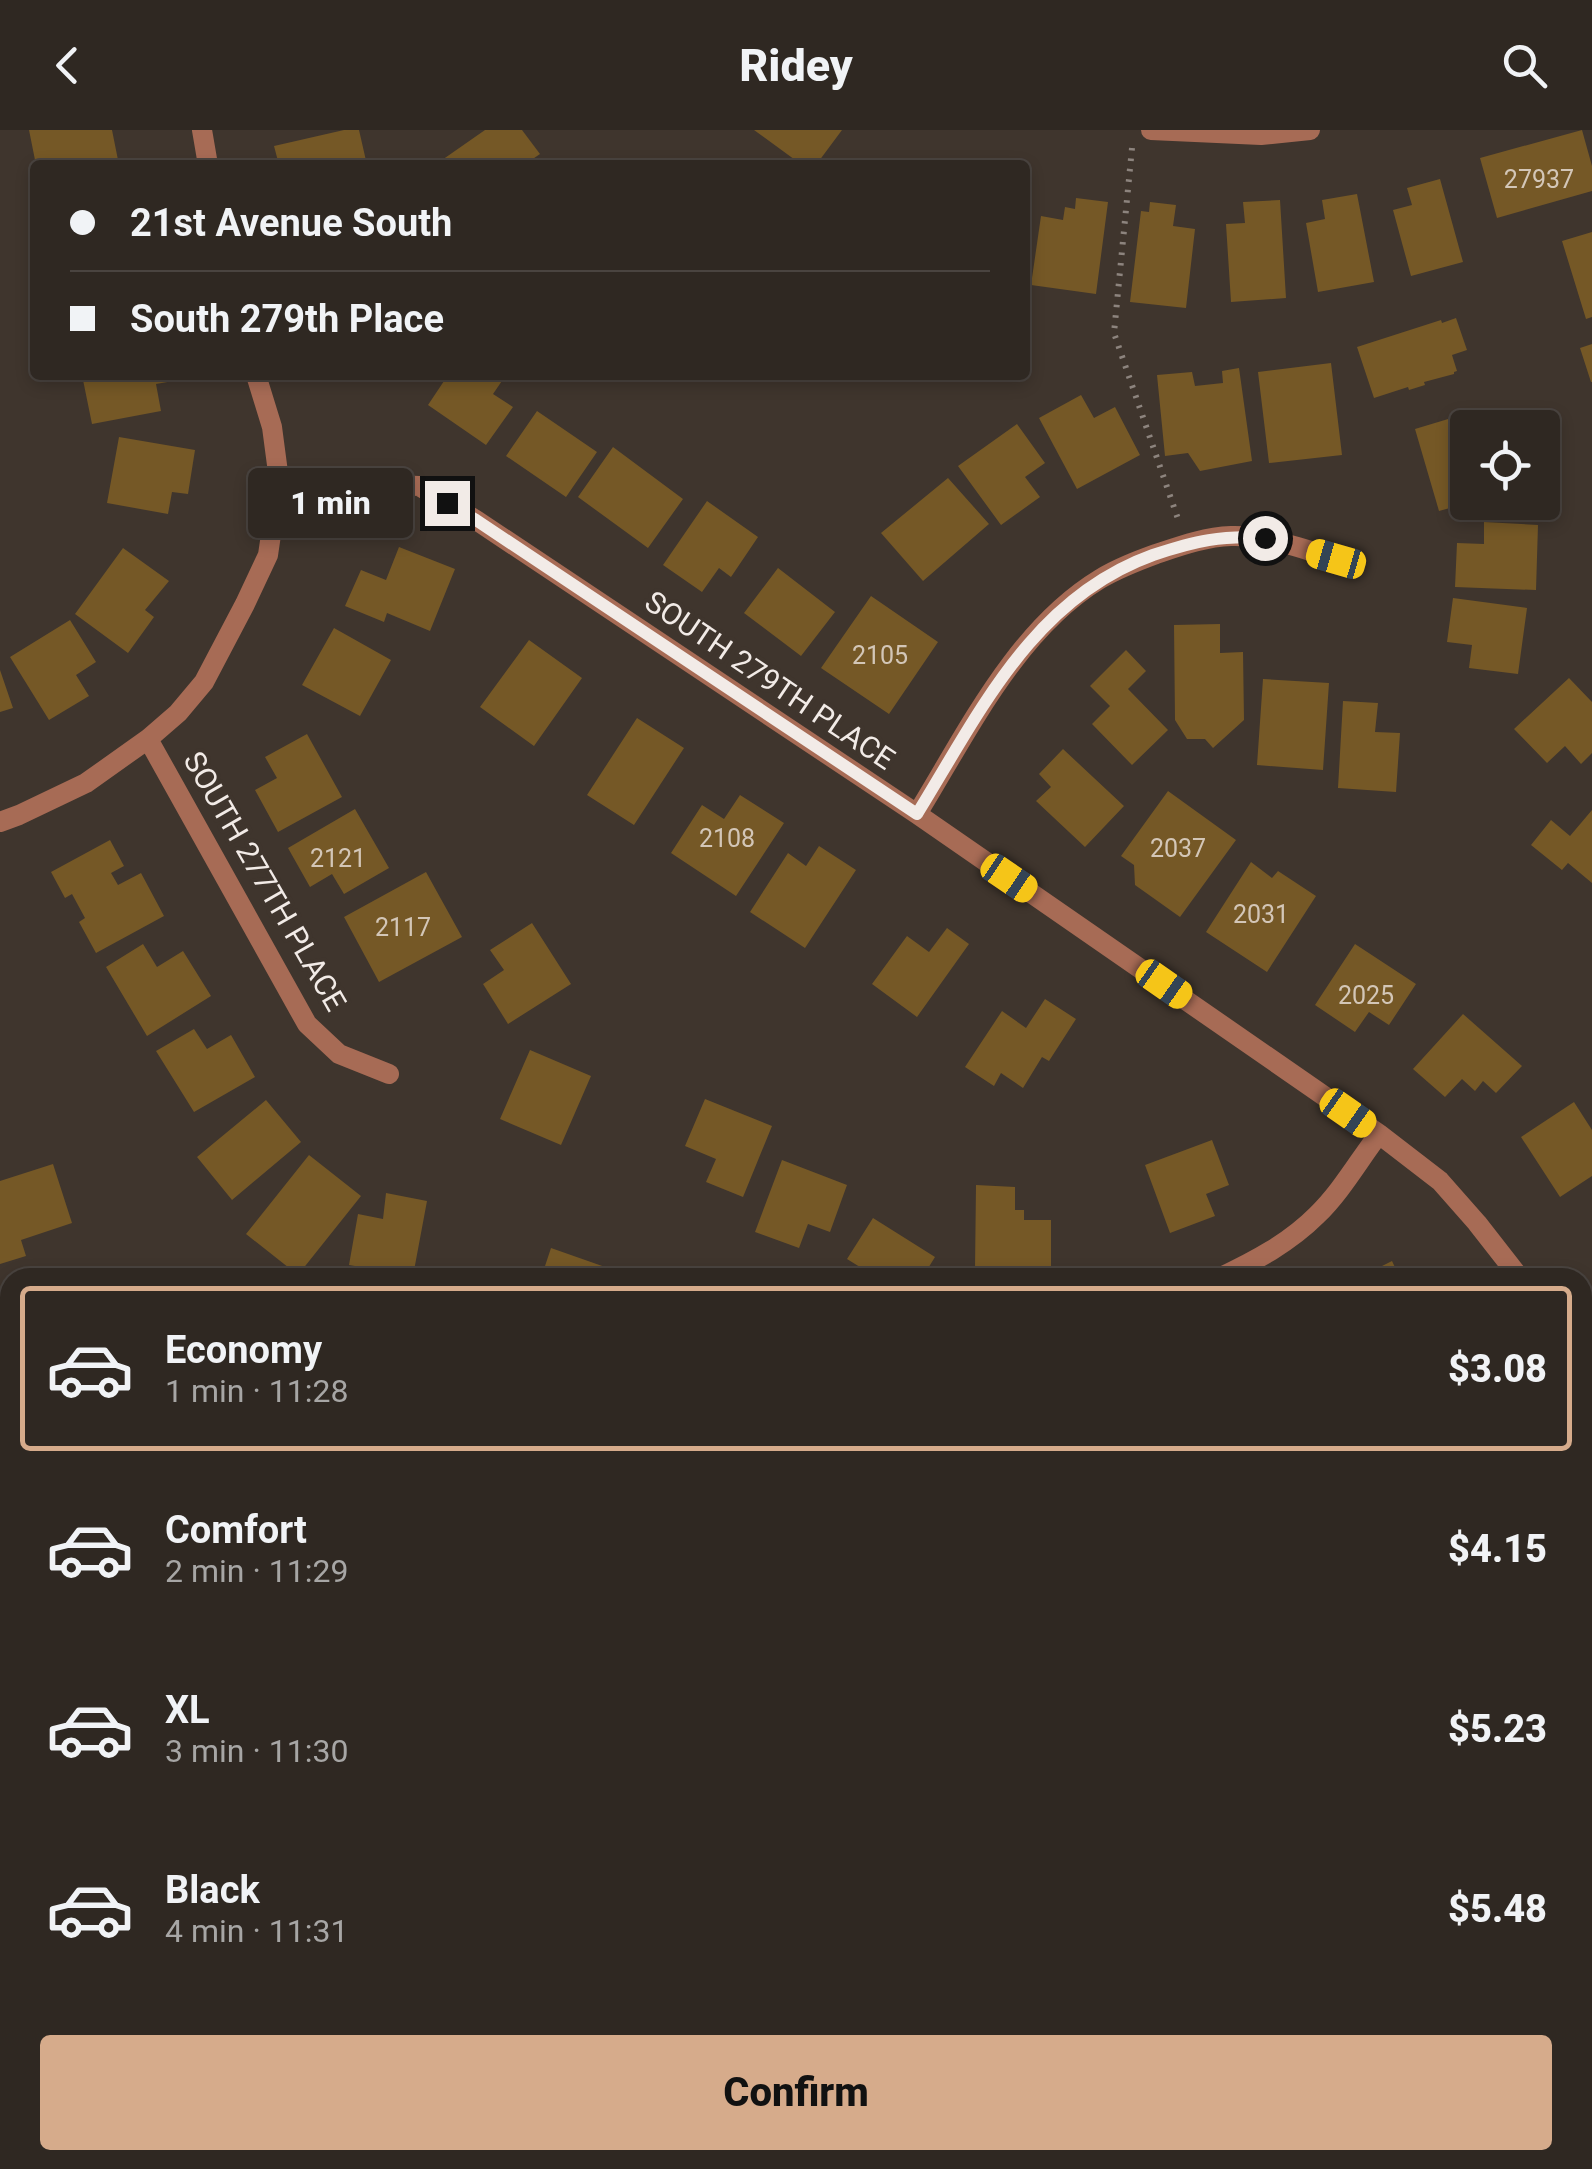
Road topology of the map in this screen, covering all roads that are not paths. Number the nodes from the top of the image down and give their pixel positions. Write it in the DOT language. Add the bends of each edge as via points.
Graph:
graph roads {
  1 [pos="202,130"];
  2 [pos="1151,130"];
  3 [pos="1310,130"];
  4 [pos="207,160"];
  5 [pos="258,380"];
  6 [pos="278,480"];
  7 [pos="1336,559"];
  8 [pos="148,739"];
  9 [pos="917,814"];
  10 [pos="0,822"];
  11 [pos="389,1074"];
  12 [pos="1379,1134"];
  13 [pos="1241,1268"];
  14 [pos="1514,1268"];
  1 -- 4 [label="street"];
  2 -- 3 [label="street"];
  5 -- 6 [label="street"];
  6 -- 8 [label="street" via="268,555 245,604 204,682"];
  6 -- 9 [label="street, SOUTH 279TH PLACE" via="419,486"];
  7 -- 9 [label="street" via="1265,538 1230,536 1186,544 1100,580 1068,602 1006,671"];
  8 -- 10 [label="street" via="86,784"];
  8 -- 11 [label="street, SOUTH 277TH PLACE" via="307,1024 339,1054"];
  9 -- 12 [label="street, SOUTH 279TH PLACE"];
  12 -- 13 [label="street" via="1320,1213"];
  12 -- 14 [label="street, SOUTH 279TH PLACE" via="1440,1180"];
}
